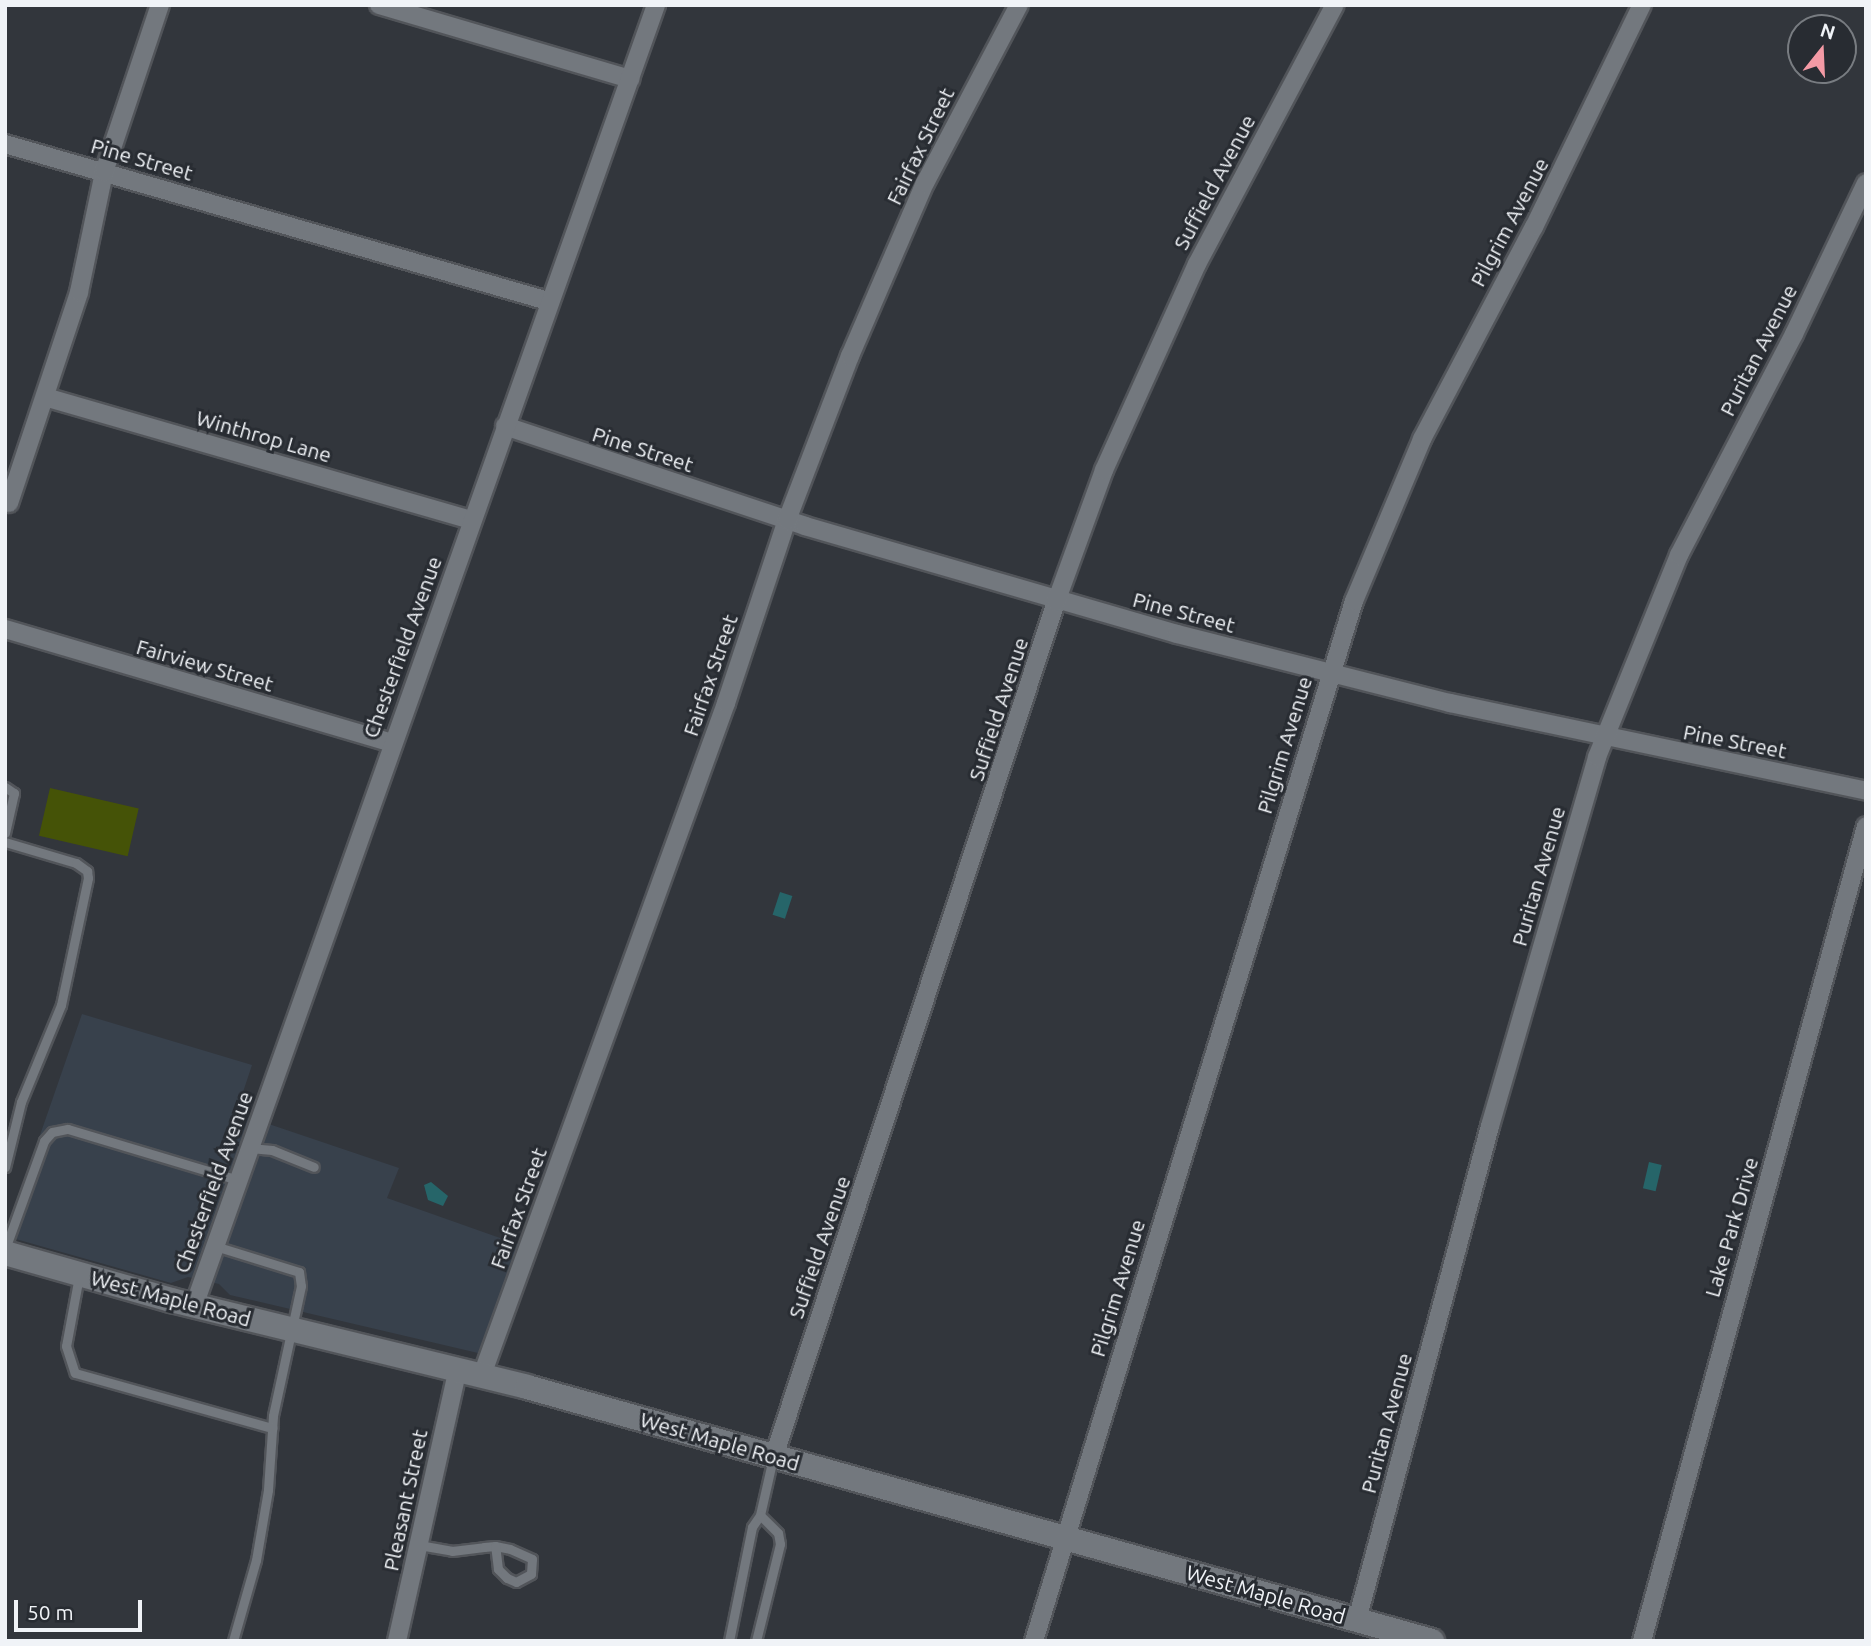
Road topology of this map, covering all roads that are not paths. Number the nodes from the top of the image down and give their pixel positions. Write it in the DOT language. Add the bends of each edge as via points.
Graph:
graph roads {
  1 [pos="160,5"];
  2 [pos="379,5"];
  3 [pos="656,5"];
  4 [pos="1018,5"];
  5 [pos="1335,5"];
  6 [pos="1642,5"];
  7 [pos="630,79"];
  8 [pos="5,144"];
  9 [pos="104,172"];
  10 [pos="1866,183"];
  11 [pos="548,301"];
  12 [pos="45,397"];
  13 [pos="505,426"];
  14 [pos="9,503"];
  15 [pos="471,520"];
  16 [pos="786,520"];
  17 [pos="1056,601"];
  18 [pos="5,629"];
  19 [pos="1330,673"];
  20 [pos="1605,738"];
  21 [pos="392,743"];
  22 [pos="5,787"];
  23 [pos="1866,791"];
  24 [pos="1866,826"];
  25 [pos="5,833"];
  26 [pos="5,842"];
  27 [pos="250,1148"];
  28 [pos="5,1167"];
  29 [pos="314,1167"];
  30 [pos="239,1180"];
  31 [pos="214,1245"];
  32 [pos="5,1251"];
  33 [pos="79,1274"];
  34 [pos="194,1306"];
  35 [pos="293,1329"];
  36 [pos="458,1368"];
  37 [pos="482,1376"];
  38 [pos="272,1428"];
  39 [pos="774,1456"];
  40 [pos="760,1515"];
  41 [pos="1063,1537"];
  42 [pos="419,1545"];
  43 [pos="495,1546"];
  44 [pos="1357,1620"];
  45 [pos="233,1641"];
  46 [pos="397,1641"];
  47 [pos="729,1641"];
  48 [pos="756,1641"];
  49 [pos="1034,1641"];
  50 [pos="1432,1641"];
  51 [pos="1642,1641"];
  1 -- 9 [label="street"];
  2 -- 7 [label="street"];
  3 -- 7 [label="street, Chesterfield Avenue"];
  4 -- 16 [label="street, Fairfax Street" via="925,183"];
  5 -- 17 [label="street, Suffield Avenue" via="1247,166 1146,370"];
  6 -- 19 [label="street, Pilgrim Avenue" via="1534,226 1422,439 1354,601"];
  7 -- 11 [label="street, Chesterfield Avenue"];
  8 -- 9 [label="street, Pine Street"];
  9 -- 11 [label="street, Pine Street"];
  9 -- 12 [label="street" via="82,281"];
  10 -- 20 [label="street, Puritan Avenue" via="1679,555"];
  11 -- 13 [label="street, Chesterfield Avenue"];
  12 -- 14 [label="street"];
  12 -- 15 [label="street, Winthrop Lane"];
  13 -- 15 [label="street, Chesterfield Avenue"];
  13 -- 16 [label="street, Pine Street"];
  15 -- 21 [label="street, Chesterfield Avenue"];
  16 -- 17 [label="street, Pine Street"];
  16 -- 37 [label="street, Fairfax Street" via="726,703"];
  17 -- 19 [label="street, Pine Street"];
  17 -- 39 [label="street, Suffield Avenue"];
  18 -- 21 [label="street, Fairview Street"];
  19 -- 20 [label="street, Pine Street"];
  19 -- 41 [label="street, Pilgrim Avenue"];
  20 -- 23 [label="street, Pine Street"];
  20 -- 44 [label="street, Puritan Avenue" via="1490,1126"];
  21 -- 27 [label="street, Chesterfield Avenue"];
  22 -- 25 [label="lane" via="14,793"];
  24 -- 51 [label="street, Lake Park Drive"];
  26 -- 28 [label="lane" via="76,863 88,878 61,1005 21,1102"];
  27 -- 29 [label="lane" via="272,1150"];
  27 -- 30 [label="street, Chesterfield Avenue"];
  30 -- 31 [label="street, Chesterfield Avenue"];
  30 -- 32 [label="lane" via="68,1129 52,1132 44,1141"];
  31 -- 34 [label="street, Chesterfield Avenue"];
  31 -- 35 [label="lane" via="299,1272"];
  32 -- 33 [label="main road, West Maple Road"];
  33 -- 34 [label="main road, West Maple Road"];
  33 -- 38 [label="lane" via="66,1346 75,1373"];
  34 -- 35 [label="main road, West Maple Road"];
  35 -- 36 [label="main road, West Maple Road"];
  35 -- 38 [label="lane"];
  36 -- 37 [label="main road, West Maple Road"];
  36 -- 42 [label="street, Pleasant Street"];
  37 -- 39 [label="main road, West Maple Road"];
  38 -- 45 [label="lane" via="256,1560"];
  39 -- 40 [label="lane"];
  39 -- 41 [label="main road, West Maple Road"];
  40 -- 47 [label="lane" via="752,1527"];
  40 -- 48 [label="lane" via="778,1533 780,1544"];
  41 -- 44 [label="main road, West Maple Road"];
  41 -- 49 [label="street, Pilgrim Avenue"];
  42 -- 43 [label="lane" via="452,1551"];
  42 -- 46 [label="street, Pleasant Street"];
  43 -- 43 [label="lane" via="527,1553 533,1559 531,1574 516,1582 507,1578 498,1569"];
  44 -- 50 [label="main road, West Maple Road"];
}
